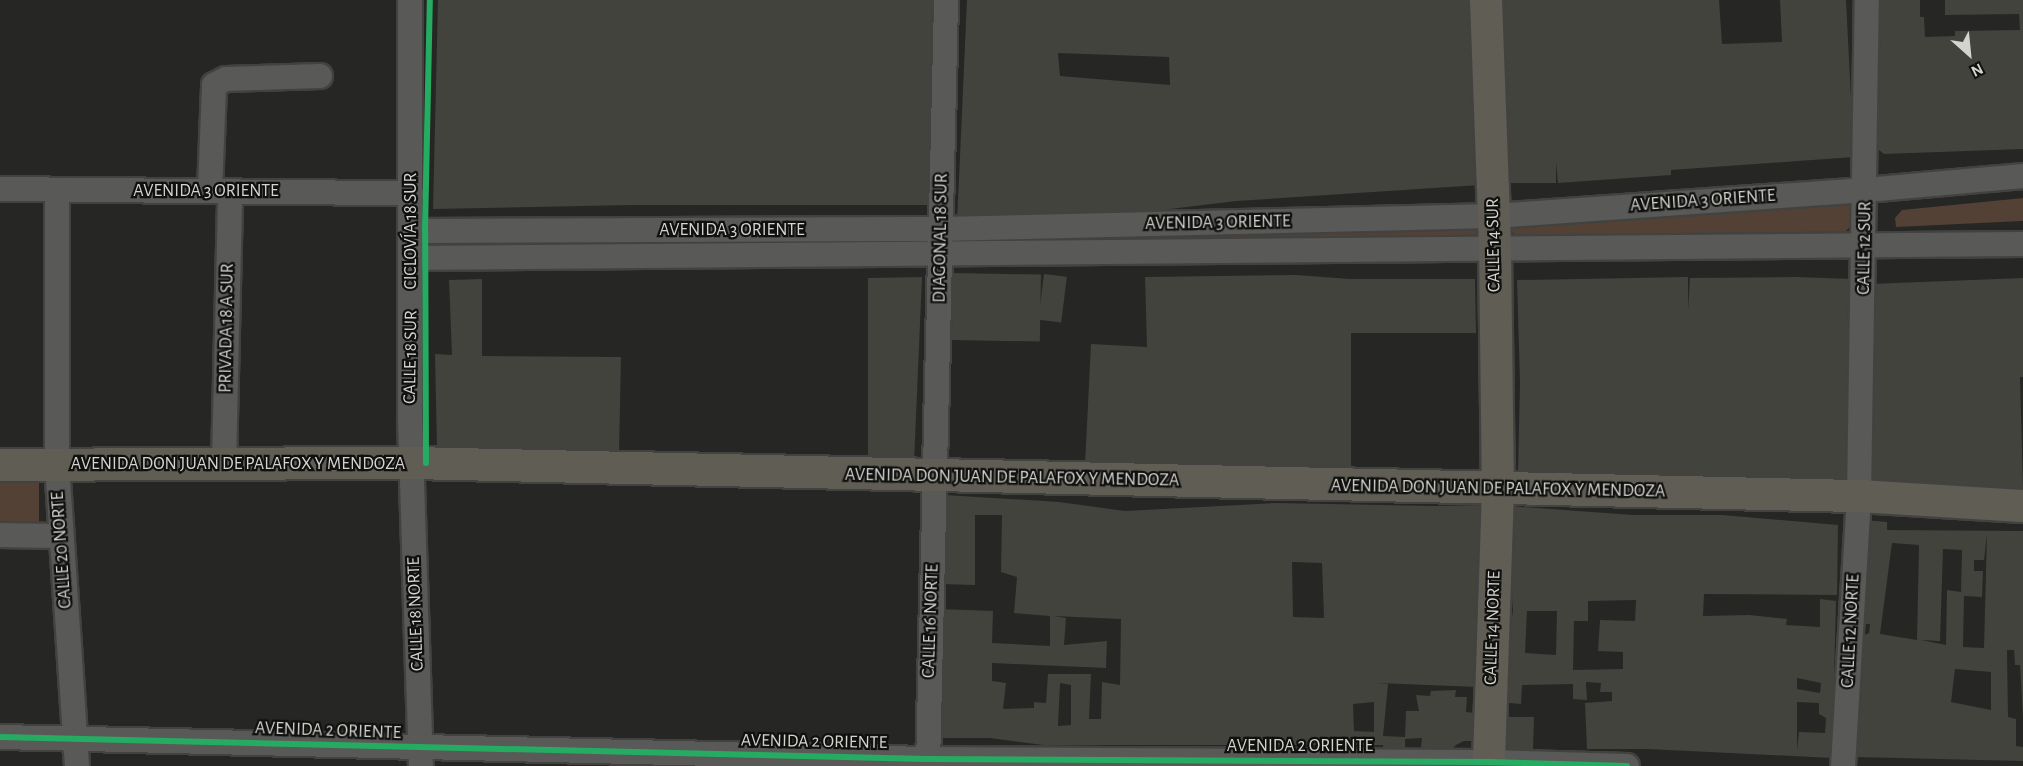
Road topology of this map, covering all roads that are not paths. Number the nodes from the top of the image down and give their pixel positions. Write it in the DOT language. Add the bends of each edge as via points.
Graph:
graph roads {
  1 [pos="410,0"];
  2 [pos="946,0"];
  3 [pos="1486,0"];
  4 [pos="1867,0"];
  5 [pos="320,76"];
  6 [pos="2023,176"];
  7 [pos="0,189"];
  8 [pos="57,190"];
  9 [pos="1866,190"];
  10 [pos="220,192"];
  11 [pos="411,193"];
  12 [pos="1494,216"];
  13 [pos="651,230"];
  14 [pos="941,230"];
  15 [pos="412,231"];
  16 [pos="2023,244"];
  17 [pos="1865,246"];
  18 [pos="1495,249"];
  19 [pos="941,254"];
  20 [pos="650,256"];
  21 [pos="412,258"];
  22 [pos="412,463"];
  23 [pos="0,465"];
  24 [pos="57,465"];
  25 [pos="224,465"];
  26 [pos="935,476"];
  27 [pos="1498,489"];
  28 [pos="1859,496"];
  29 [pos="2023,506"];
  30 [pos="0,535"];
  31 [pos="60,536"];
  32 [pos="0,737"];
  33 [pos="76,738"];
  34 [pos="421,757"];
  35 [pos="927,763"];
  36 [pos="1489,764"];
  37 [pos="77,766"];
  38 [pos="1627,766"];
  39 [pos="1843,766"];
  1 -- 11 [label="street, CALLE 18 SUR"];
  2 -- 14 [label="street, DIAGONAL 18 SUR"];
  3 -- 12 [label="main road, CALLE 14 SUR"];
  4 -- 9 [label="street, CALLE 12 SUR"];
  5 -- 10 [label="street, PRIVADA 18 A SUR" via="226,79 214,86"];
  6 -- 9 [label="street, AVENIDA 3 ORIENTE"];
  7 -- 8 [label="street, AVENIDA 3 ORIENTE"];
  8 -- 10 [label="street, AVENIDA 3 ORIENTE"];
  8 -- 24 [label="street, CALLE 20 NORTE"];
  9 -- 12 [label="street, AVENIDA 3 ORIENTE"];
  9 -- 17 [label="street, CALLE 12 SUR"];
  10 -- 11 [label="street, AVENIDA 3 ORIENTE"];
  10 -- 25 [label="street, PRIVADA 18 A SUR"];
  11 -- 15 [label="street, CALLE 18 SUR"];
  12 -- 14 [label="street, AVENIDA 3 ORIENTE"];
  12 -- 18 [label="main road, CALLE 14 SUR"];
  13 -- 14 [label="street, AVENIDA 3 ORIENTE"];
  13 -- 15 [label="street, AVENIDA 3 ORIENTE"];
  13 -- 20 [label="street"];
  14 -- 19 [label="street, DIAGONAL 18 SUR"];
  15 -- 21 [label="street, CALLE 18 SUR"];
  16 -- 17 [label="street, AVENIDA 3 ORIENTE"];
  17 -- 18 [label="street, AVENIDA 3 ORIENTE"];
  17 -- 28 [label="street, CALLE 12 SUR"];
  18 -- 19 [label="street, AVENIDA 3 ORIENTE"];
  18 -- 27 [label="main road, CALLE 14 SUR"];
  19 -- 20 [label="street, AVENIDA 3 ORIENTE"];
  19 -- 26 [label="street, DIAGONAL 18 SUR"];
  20 -- 21 [label="street, AVENIDA 3 ORIENTE"];
  21 -- 22 [label="street, CALLE 18 SUR"];
  22 -- 25 [label="main road, AVENIDA DON JUAN DE PALAFOX Y MENDOZA"];
  22 -- 26 [label="main road, AVENIDA DON JUAN DE PALAFOX Y MENDOZA"];
  22 -- 34 [label="street, CALLE 18 NORTE"];
  23 -- 24 [label="main road, AVENIDA DON JUAN DE PALAFOX Y MENDOZA"];
  24 -- 25 [label="main road, AVENIDA DON JUAN DE PALAFOX Y MENDOZA"];
  24 -- 31 [label="street, CALLE 20 NORTE"];
  26 -- 27 [label="main road, AVENIDA DON JUAN DE PALAFOX Y MENDOZA"];
  26 -- 35 [label="street, CALLE 16 NORTE"];
  27 -- 28 [label="main road, AVENIDA DON JUAN DE PALAFOX Y MENDOZA"];
  27 -- 36 [label="main road, CALLE 14 NORTE"];
  28 -- 29 [label="main road, AVENIDA DON JUAN DE PALAFOX Y MENDOZA"];
  28 -- 39 [label="street, CALLE 12 NORTE"];
  30 -- 31 [label="street"];
  31 -- 33 [label="street, CALLE 20 NORTE"];
  32 -- 33 [label="street, AVENIDA 2 ORIENTE"];
  33 -- 34 [label="street, AVENIDA 2 ORIENTE"];
  33 -- 37 [label="street, CALLE 20 NORTE"];
  34 -- 35 [label="street, AVENIDA 2 ORIENTE"];
  35 -- 36 [label="street, AVENIDA 2 ORIENTE"];
  36 -- 38 [label="street, AVENIDA 2 ORIENTE"];
}
